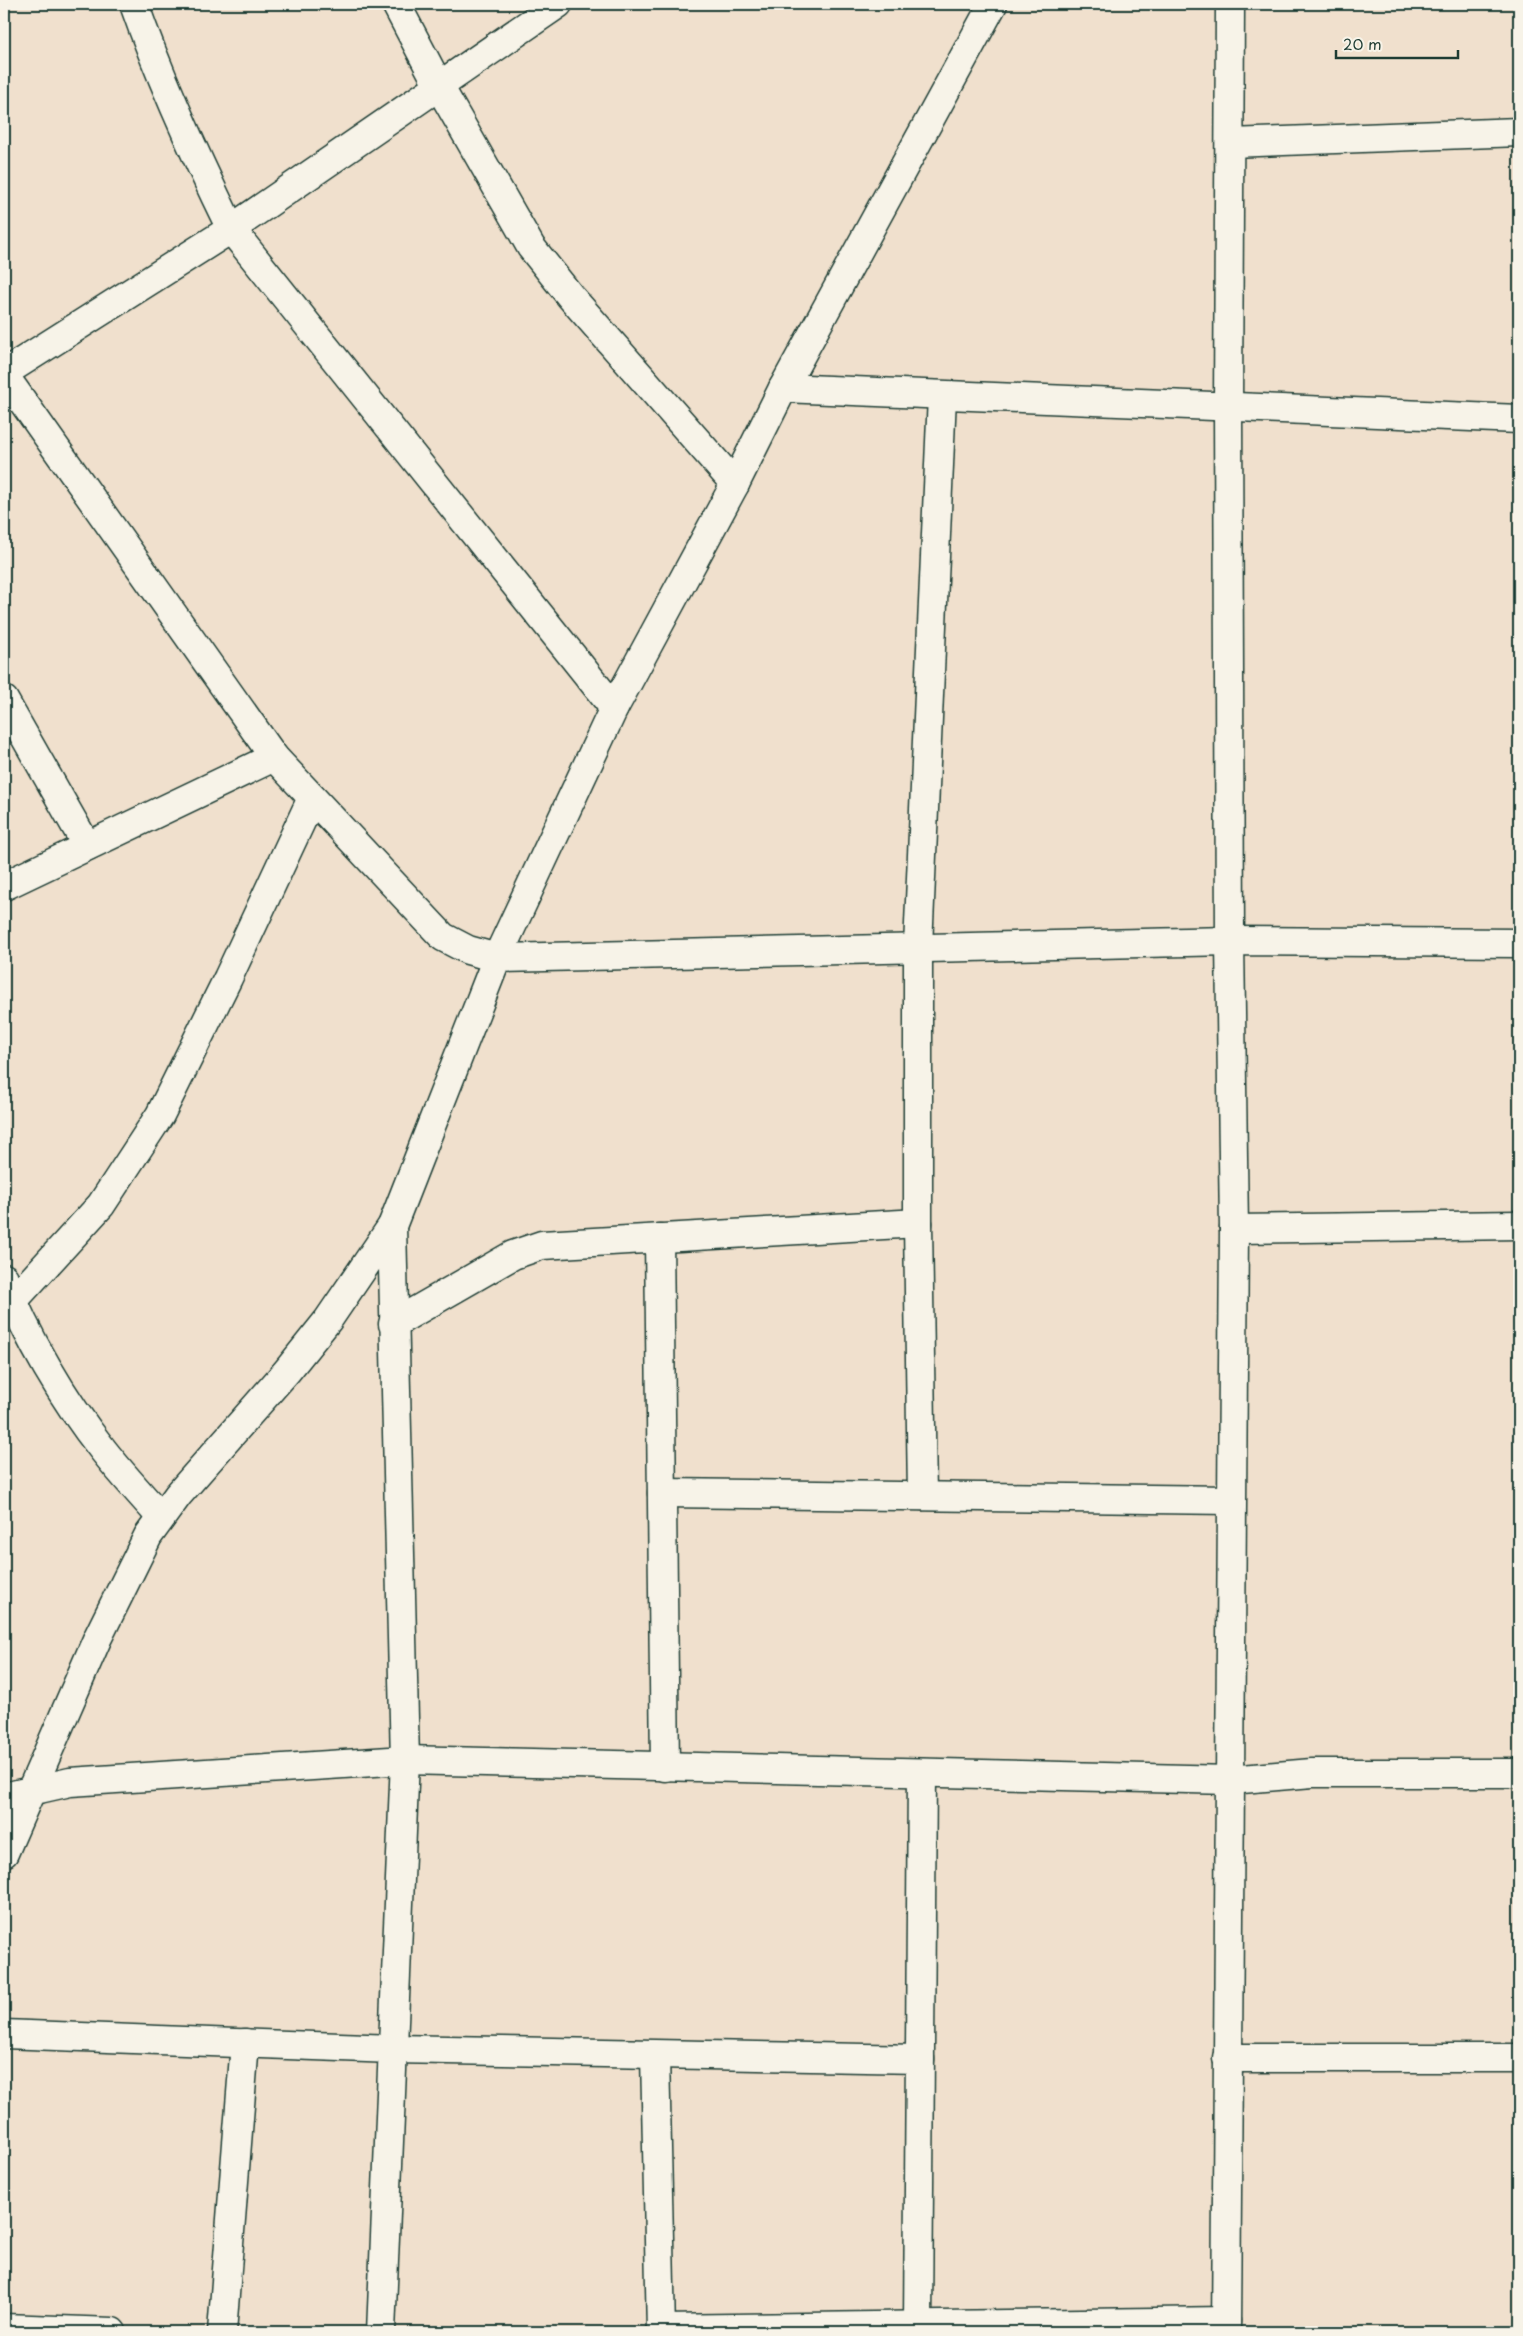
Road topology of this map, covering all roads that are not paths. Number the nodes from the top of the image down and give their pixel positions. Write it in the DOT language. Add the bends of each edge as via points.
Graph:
graph roads {
  1 [pos="134,4"];
  2 [pos="396,4"];
  3 [pos="558,4"];
  4 [pos="993,4"];
  5 [pos="1230,4"];
  6 [pos="439,86"];
  7 [pos="1519,132"];
  8 [pos="1231,143"];
  9 [pos="231,229"];
  10 [pos="4,374"];
  11 [pos="783,388"];
  12 [pos="942,396"];
  13 [pos="1228,407"];
  14 [pos="1519,419"];
  15 [pos="735,484"];
  16 [pos="4,700"];
  17 [pos="614,708"];
  18 [pos="274,757"];
  19 [pos="312,798"];
  20 [pos="87,846"];
  21 [pos="4,886"];
  22 [pos="1230,941"];
  23 [pos="1519,943"];
  24 [pos="918,946"];
  25 [pos="497,958"];
  26 [pos="918,1223"];
  27 [pos="1519,1225"];
  28 [pos="392,1226"];
  29 [pos="1234,1229"];
  30 [pos="659,1238"];
  31 [pos="8,1290"];
  32 [pos="393,1324"];
  33 [pos="662,1493"];
  34 [pos="922,1496"];
  35 [pos="1231,1500"];
  36 [pos="161,1517"];
  37 [pos="405,1760"];
  38 [pos="665,1767"];
  39 [pos="922,1773"];
  40 [pos="1519,1773"];
  41 [pos="1230,1780"];
  42 [pos="30,1790"];
  43 [pos="4,1797"];
  44 [pos="4,1853"];
  45 [pos="4,2034"];
  46 [pos="245,2043"];
  47 [pos="393,2049"];
  48 [pos="655,2055"];
  49 [pos="920,2058"];
  50 [pos="1227,2058"];
  51 [pos="1519,2058"];
  52 [pos="918,2325"];
  53 [pos="1226,2326"];
  54 [pos="4,2328"];
  55 [pos="661,2330"];
  56 [pos="112,2332"];
  57 [pos="222,2332"];
  58 [pos="381,2332"];
  1 -- 9 [label="street" via="158,71"];
  2 -- 6 [label="street"];
  3 -- 6 [label="street"];
  4 -- 11 [label="street"];
  5 -- 8 [label="street"];
  6 -- 9 [label="street"];
  6 -- 15 [label="street" via="531,247"];
  7 -- 8 [label="street"];
  8 -- 13 [label="street"];
  9 -- 10 [label="street"];
  9 -- 17 [label="street"];
  10 -- 18 [label="street"];
  11 -- 12 [label="street"];
  11 -- 15 [label="street"];
  12 -- 13 [label="street"];
  12 -- 24 [label="street"];
  13 -- 14 [label="street"];
  13 -- 22 [label="street"];
  15 -- 17 [label="street"];
  16 -- 20 [label="street"];
  17 -- 25 [label="street"];
  18 -- 19 [label="street"];
  18 -- 20 [label="street"];
  19 -- 25 [label="street" via="443,937 468,950"];
  19 -- 31 [label="street" via="160,1115 101,1205"];
  20 -- 21 [label="street"];
  22 -- 23 [label="street"];
  22 -- 24 [label="street"];
  22 -- 29 [label="street"];
  24 -- 25 [label="street"];
  24 -- 26 [label="street"];
  25 -- 28 [label="street"];
  26 -- 30 [label="street"];
  26 -- 34 [label="street"];
  27 -- 29 [label="street"];
  28 -- 32 [label="street"];
  28 -- 36 [label="street" via="328,1320"];
  29 -- 35 [label="street"];
  30 -- 32 [label="street" via="542,1245 513,1255"];
  30 -- 33 [label="street"];
  31 -- 36 [label="street" via="56,1380 102,1449"];
  32 -- 37 [label="street"];
  33 -- 34 [label="street"];
  33 -- 38 [label="street"];
  34 -- 35 [label="street"];
  35 -- 41 [label="street"];
  36 -- 42 [label="street" via="148,1536 98,1637"];
  37 -- 38 [label="street"];
  37 -- 42 [label="street" via="70,1782"];
  37 -- 47 [label="street"];
  38 -- 39 [label="street"];
  39 -- 41 [label="street"];
  39 -- 49 [label="street"];
  40 -- 41 [label="street" via="1312,1773"];
  41 -- 50 [label="street"];
  42 -- 43 [label="street"];
  42 -- 44 [label="street"];
  45 -- 46 [label="street"];
  46 -- 47 [label="street"];
  46 -- 57 [label="street"];
  47 -- 48 [label="street"];
  47 -- 58 [label="street"];
  48 -- 49 [label="street"];
  48 -- 55 [label="street"];
  49 -- 52 [label="street"];
  50 -- 51 [label="street"];
  50 -- 53 [label="street"];
  52 -- 53 [label="street"];
  52 -- 55 [label="street"];
  54 -- 56 [label="street"];
}
